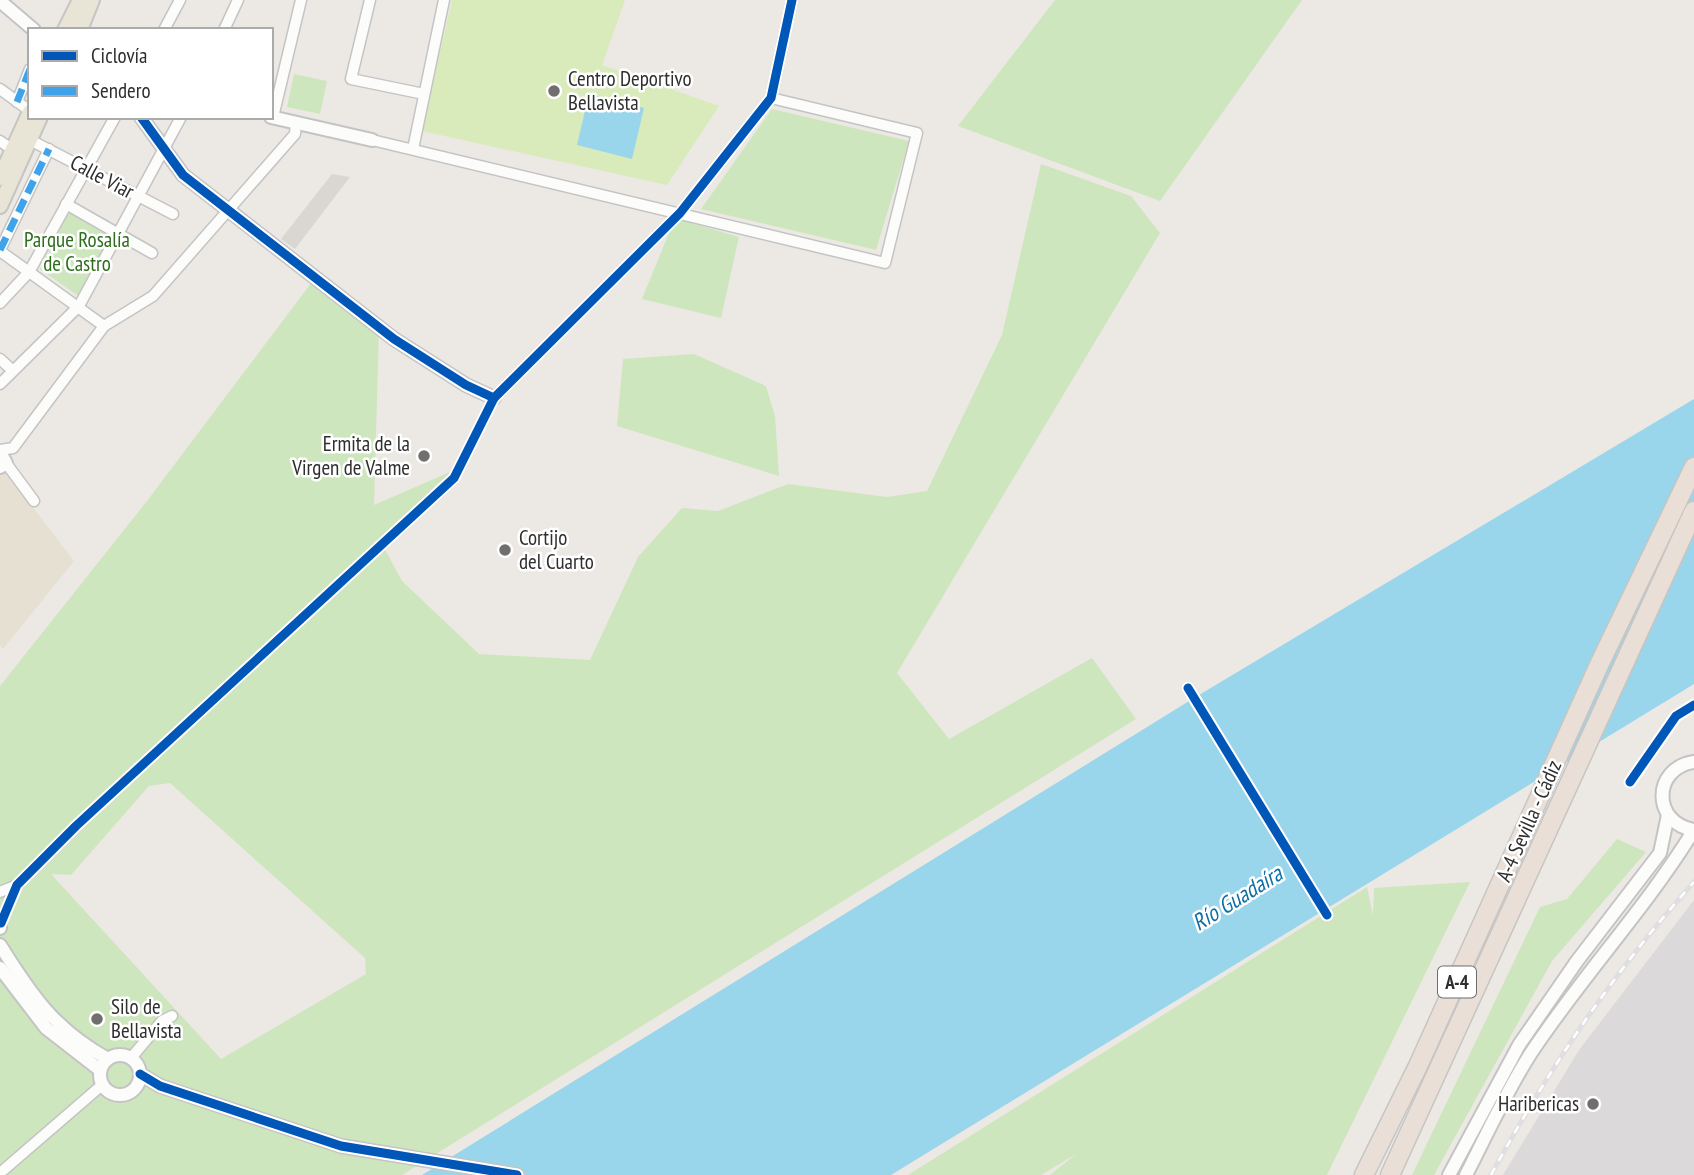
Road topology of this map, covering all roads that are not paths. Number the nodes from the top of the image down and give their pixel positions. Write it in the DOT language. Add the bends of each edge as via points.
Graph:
graph roads {
  1 [pos="80,0"];
  2 [pos="92,0"];
  3 [pos="180,0"];
  4 [pos="238,0"];
  5 [pos="301,0"];
  6 [pos="370,0"];
  7 [pos="444,0"];
  8 [pos="792,0"];
  9 [pos="0,1"];
  10 [pos="34,28"];
  11 [pos="66,28"];
  12 [pos="81,28"];
  13 [pos="165,28"];
  14 [pos="225,28"];
  15 [pos="28,74"];
  16 [pos="0,89"];
  17 [pos="424,94"];
  18 [pos="771,98"];
  19 [pos="17,102"];
  20 [pos="28,110"];
  21 [pos="273,113"];
  22 [pos="28,116"];
  23 [pos="273,117"];
  24 [pos="39,119"];
  25 [pos="114,119"];
  26 [pos="142,119"];
  27 [pos="180,119"];
  28 [pos="296,123"];
  29 [pos="30,140"];
  30 [pos="372,140"];
  31 [pos="0,141"];
  32 [pos="50,149"];
  33 [pos="413,149"];
  34 [pos="13,150"];
  35 [pos="163,150"];
  36 [pos="86,168"];
  37 [pos="0,178"];
  38 [pos="138,197"];
  39 [pos="66,204"];
  40 [pos="0,206"];
  41 [pos="227,209"];
  42 [pos="680,213"];
  43 [pos="173,214"];
  44 [pos="119,234"];
  45 [pos="0,251"];
  46 [pos="152,253"];
  47 [pos="29,272"];
  48 [pos="0,303"];
  49 [pos="79,306"];
  50 [pos="104,326"];
  51 [pos="0,359"];
  52 [pos="12,370"];
  53 [pos="0,384"];
  54 [pos="494,398"];
  55 [pos="1,458"];
  56 [pos="1694,467"];
  57 [pos="34,501"];
  58 [pos="1694,511"];
  59 [pos="1188,688"];
  60 [pos="1694,762"];
  61 [pos="1668,815"];
  62 [pos="1694,830"];
  63 [pos="17,885"];
  64 [pos="0,892"];
  65 [pos="1326,913"];
  66 [pos="0,924"];
  67 [pos="0,945"];
  68 [pos="0,968"];
  69 [pos="172,1016"];
  70 [pos="131,1058"];
  71 [pos="108,1059"];
  72 [pos="100,1070"];
  73 [pos="139,1081"];
  74 [pos="102,1085"];
  75 [pos="0,1173"];
  76 [pos="517,1175"];
  77 [pos="1364,1175"];
  78 [pos="1390,1175"];
  79 [pos="1449,1175"];
  80 [pos="1466,1175"];
  1 -- 11 [label="main road"];
  2 -- 12 [label="main road"];
  3 -- 13 [label="street"];
  4 -- 14 [label="street"];
  5 -- 21 [label="street"];
  6 -- 17 [label="street" via="351,79"];
  7 -- 17 [label="street"];
  8 -- 18 [label="street"];
  9 -- 10 [label="street"];
  15 -- 19 [label="street"];
  16 -- 19 [label="street"];
  17 -- 33 [label="street"];
  18 -- 42 [label="street"];
  18 -- 42 [label="street" via="917,133 885,262"];
  19 -- 20 [label="street"];
  22 -- 34 [label="main road"];
  23 -- 28 [label="street"];
  24 -- 29 [label="main road"];
  25 -- 36 [label="street"];
  26 -- 35 [label="street"];
  27 -- 35 [label="street"];
  28 -- 30 [label="street"];
  28 -- 41 [label="street" via="295,134"];
  29 -- 32 [label="street, Calle Viar"];
  29 -- 40 [label="main road"];
  30 -- 33 [label="street"];
  31 -- 34 [label="street"];
  32 -- 36 [label="street, Calle Viar"];
  32 -- 45 [label="street"];
  33 -- 42 [label="street"];
  34 -- 37 [label="main road"];
  35 -- 38 [label="street"];
  35 -- 41 [label="street" via="183,175"];
  36 -- 38 [label="street, Calle Viar"];
  36 -- 39 [label="street"];
  38 -- 43 [label="street, Calle Viar"];
  38 -- 44 [label="street"];
  39 -- 44 [label="street"];
  39 -- 47 [label="street"];
  41 -- 50 [label="street" via="153,296"];
  41 -- 54 [label="street" via="394,339"];
  42 -- 54 [label="street"];
  44 -- 46 [label="street"];
  44 -- 49 [label="street"];
  45 -- 47 [label="street"];
  47 -- 48 [label="street"];
  47 -- 49 [label="street"];
  49 -- 50 [label="street"];
  49 -- 52 [label="street"];
  50 -- 55 [label="street"];
  51 -- 52 [label="street"];
  52 -- 53 [label="street"];
  54 -- 63 [label="street" via="454,478"];
  55 -- 57 [label="street"];
  56 -- 77 [label="highway, A-4 Sevilla - Cádiz / A-4"];
  58 -- 78 [label="highway, A-4 Sevilla - Cádiz / A-4"];
  59 -- 65 [label="street"];
  60 -- 61 [label="street" via="1676,767 1662,785"];
  61 -- 62 [label="street"];
  61 -- 79 [label="street" via="1660,853 1519,1045"];
  62 -- 80 [label="street" via="1530,1055"];
  63 -- 64 [label="street"];
  63 -- 66 [label="street"];
  67 -- 71 [label="street" via="60,1027"];
  68 -- 72 [label="street" via="46,1028"];
  69 -- 70 [label="street" via="162,1021"];
  70 -- 71 [label="street" via="119,1055"];
  70 -- 73 [label="street"];
  71 -- 72 [label="street"];
  72 -- 74 [label="street"];
  73 -- 74 [label="street" via="128,1094 116,1096"];
  73 -- 76 [label="street" via="341,1146"];
  74 -- 75 [label="street"];
}
